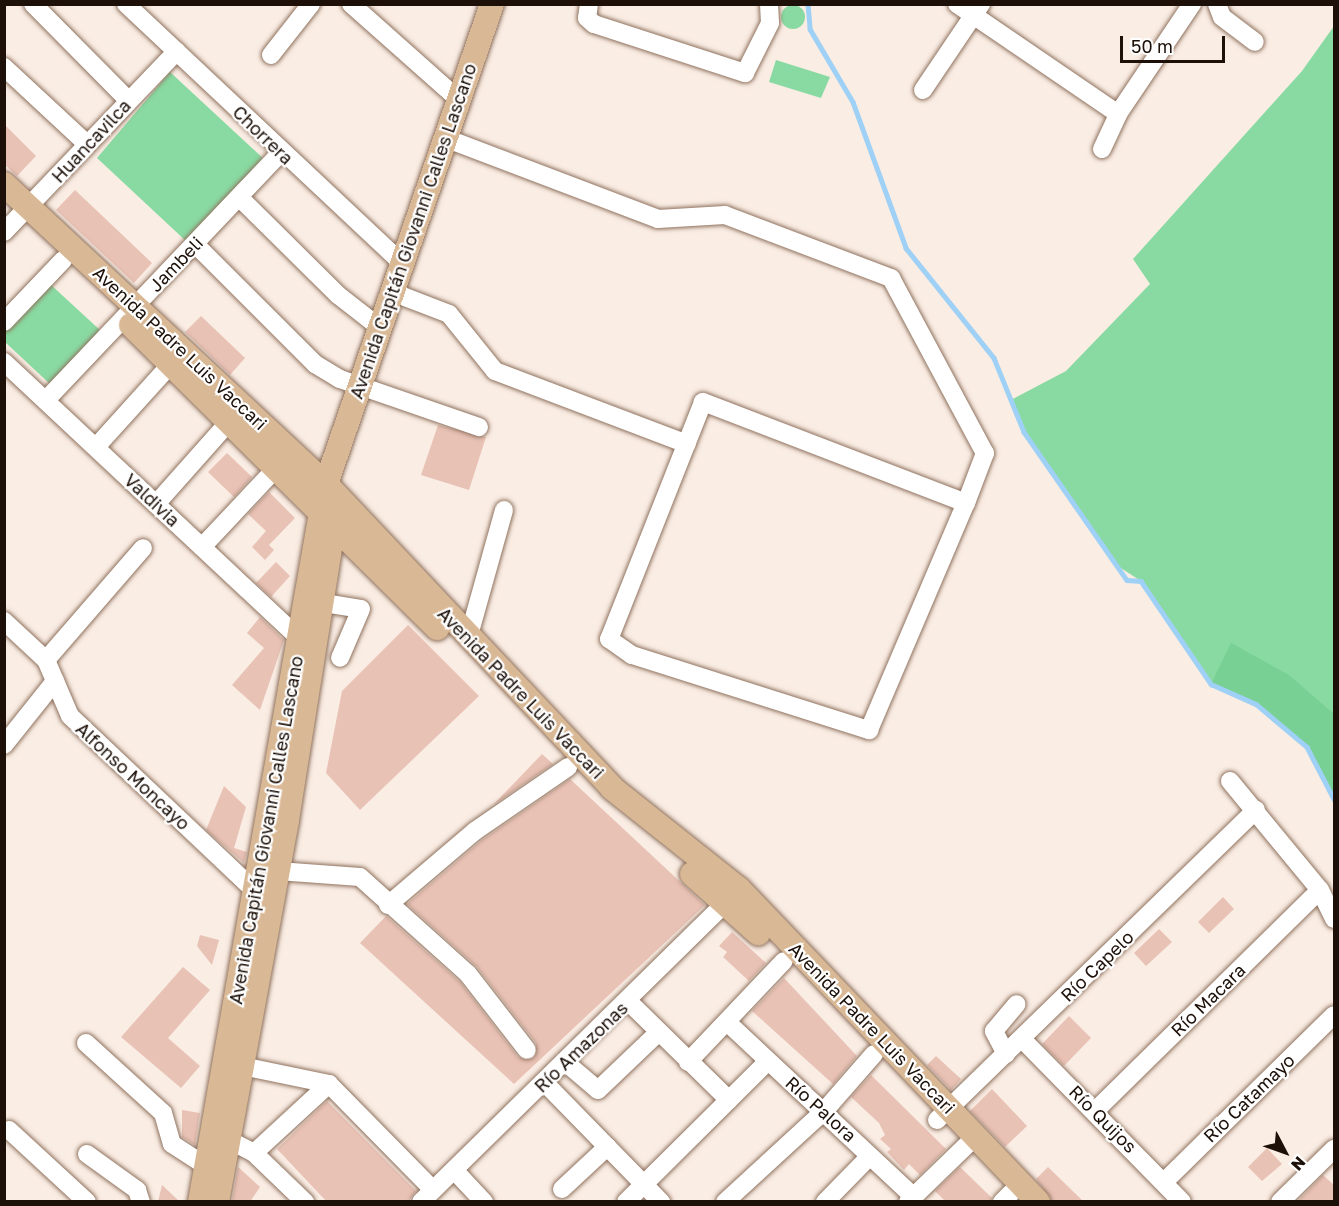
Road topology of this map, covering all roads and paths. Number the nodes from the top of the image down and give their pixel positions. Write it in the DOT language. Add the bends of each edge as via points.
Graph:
graph roads {
  1 [pos="33,4"];
  2 [pos="126,4"];
  3 [pos="311,4"];
  4 [pos="351,4"];
  5 [pos="492,4"];
  6 [pos="589,4"];
  7 [pos="769,4"];
  8 [pos="957,4"];
  9 [pos="1192,4"];
  10 [pos="1217,4"];
  11 [pos="976,11"];
  12 [pos="1255,42"];
  13 [pos="177,51"];
  14 [pos="271,56"];
  15 [pos="4,67"];
  16 [pos="923,90"];
  17 [pos="459,100"];
  18 [pos="129,101"];
  19 [pos="1118,114"];
  20 [pos="445,138"];
  21 [pos="87,144"];
  22 [pos="1102,149"];
  23 [pos="281,152"];
  24 [pos="4,184"];
  25 [pos="240,198"];
  26 [pos="14,214"];
  27 [pos="195,244"];
  28 [pos="63,260"];
  29 [pos="402,263"];
  30 [pos="392,292"];
  31 [pos="129,312"];
  32 [pos="4,322"];
  33 [pos="379,327"];
  34 [pos="4,362"];
  35 [pos="171,364"];
  36 [pos="359,385"];
  37 [pos="46,400"];
  38 [pos="237,413"];
  39 [pos="479,427"];
  40 [pos="687,444"];
  41 [pos="96,447"];
  42 [pos="278,466"];
  43 [pos="330,502"];
  44 [pos="966,503"];
  45 [pos="156,504"];
  46 [pos="504,510"];
  47 [pos="202,547"];
  48 [pos="143,548"];
  49 [pos="380,568"];
  50 [pos="327,577"];
  51 [pos="324,603"];
  52 [pos="4,621"];
  53 [pos="300,639"];
  54 [pos="468,639"];
  55 [pos="340,658"];
  56 [pos="46,660"];
  57 [pos="55,681"];
  58 [pos="4,745"];
  59 [pos="568,767"];
  60 [pos="1230,781"];
  61 [pos="1256,810"];
  62 [pos="278,871"];
  63 [pos="1320,890"];
  64 [pos="255,891"];
  65 [pos="733,895"];
  66 [pos="388,905"];
  67 [pos="1335,919"];
  68 [pos="784,961"];
  69 [pos="628,1002"];
  70 [pos="1017,1004"];
  71 [pos="1335,1015"];
  72 [pos="728,1023"];
  73 [pos="659,1032"];
  74 [pos="1022,1039"];
  75 [pos="86,1043"];
  76 [pos="527,1050"];
  77 [pos="874,1054"];
  78 [pos="1006,1054"];
  79 [pos="565,1062"];
  80 [pos="688,1062"];
  81 [pos="767,1062"];
  82 [pos="242,1066"];
  83 [pos="544,1082"];
  84 [pos="329,1084"];
  85 [pos="729,1100"];
  86 [pos="826,1109"];
  87 [pos="1096,1110"];
  88 [pos="943,1114"];
  89 [pos="9,1130"];
  90 [pos="220,1136"];
  91 [pos="970,1142"];
  92 [pos="607,1147"];
  93 [pos="1335,1149"];
  94 [pos="254,1153"];
  95 [pos="87,1154"];
  96 [pos="870,1156"];
  97 [pos="206,1166"];
  98 [pos="454,1170"];
  99 [pos="1164,1182"];
  100 [pos="644,1184"];
  101 [pos="562,1189"];
  102 [pos="427,1196"];
  103 [pos="837,1198"];
  104 [pos="910,1199"];
  105 [pos="1011,1199"];
  106 [pos="87,1202"];
  107 [pos="141,1202"];
  108 [pos="200,1202"];
  109 [pos="217,1202"];
  110 [pos="305,1202"];
  111 [pos="483,1202"];
  112 [pos="626,1202"];
  113 [pos="661,1202"];
  114 [pos="724,1202"];
  115 [pos="1038,1202"];
  116 [pos="1182,1202"];
  117 [pos="1280,1202"];
  1 -- 18 [label="street"];
  2 -- 13 [label="street, Chorrera"];
  3 -- 14 [label="street"];
  4 -- 17 [label="street"];
  5 -- 17 [label="main road, Avenida Capitán Giovanni Calles Lascano"];
  6 -- 7 [label="street" via="587,18 594,24 745,73 770,22"];
  8 -- 11 [label="street"];
  9 -- 19 [label="street"];
  10 -- 12 [label="street" via="1222,17"];
  11 -- 16 [label="street"];
  11 -- 19 [label="street"];
  13 -- 18 [label="street, Huancavilca"];
  13 -- 23 [label="street, Chorrera"];
  15 -- 21 [label="street"];
  17 -- 20 [label="main road, Avenida Capitán Giovanni Calles Lascano"];
  18 -- 21 [label="street, Huancavilca"];
  19 -- 22 [label="street"];
  20 -- 29 [label="main road, Avenida Capitán Giovanni Calles Lascano"];
  20 -- 44 [label="street" via="658,219 725,215 891,278 984,453"];
  21 -- 26 [label="street, Huancavilca"];
  23 -- 25 [label="street, Jambeli"];
  23 -- 29 [label="street, Chorrera"];
  24 -- 26 [label="main road, Avenida Padre Luis Vaccari"];
  25 -- 27 [label="street, Jambeli"];
  25 -- 33 [label="street" via="338,295"];
  26 -- 28 [label="main road, Avenida Padre Luis Vaccari"];
  26 -- 31 [label="main road, Avenida Padre Luis Vaccari"];
  27 -- 31 [label="street, Jambeli"];
  27 -- 36 [label="street" via="315,364"];
  28 -- 31 [label="main road, Avenida Padre Luis Vaccari"];
  28 -- 32 [label="street"];
  29 -- 30 [label="main road, Avenida Capitán Giovanni Calles Lascano"];
  30 -- 33 [label="main road, Avenida Capitán Giovanni Calles Lascano"];
  30 -- 40 [label="street" via="448,314 495,371"];
  31 -- 35 [label="main road, Avenida Padre Luis Vaccari"];
  31 -- 37 [label="street, Jambeli"];
  31 -- 38 [label="main road, Avenida Padre Luis Vaccari"];
  33 -- 36 [label="main road, Avenida Capitán Giovanni Calles Lascano"];
  34 -- 37 [label="street, Valdivia"];
  35 -- 38 [label="main road, Avenida Padre Luis Vaccari"];
  35 -- 41 [label="street"];
  36 -- 39 [label="street"];
  36 -- 43 [label="main road, Avenida Capitán Giovanni Calles Lascano" via="335,459"];
  37 -- 41 [label="street, Valdivia"];
  38 -- 42 [label="main road, Avenida Padre Luis Vaccari"];
  38 -- 43 [label="main road, Avenida Padre Luis Vaccari"];
  38 -- 45 [label="street"];
  40 -- 44 [label="street" via="703,402"];
  40 -- 44 [label="street" via="609,639 632,655 869,730"];
  41 -- 45 [label="street, Valdivia"];
  42 -- 43 [label="main road, Avenida Padre Luis Vaccari"];
  42 -- 47 [label="street"];
  43 -- 49 [label="main road, Avenida Padre Luis Vaccari"];
  43 -- 50 [label="main road, Avenida Capitán Giovanni Calles Lascano"];
  43 -- 53 [label="main road, Avenida Capitán Giovanni Calles Lascano"];
  43 -- 54 [label="main road, Avenida Padre Luis Vaccari"];
  45 -- 47 [label="street, Valdivia"];
  46 -- 54 [label="street"];
  47 -- 53 [label="street, Valdivia"];
  48 -- 56 [label="street"];
  49 -- 50 [label="main road" via="350,565"];
  49 -- 59 [label="main road, Avenida Padre Luis Vaccari"];
  50 -- 51 [label="main road, Avenida Capitán Giovanni Calles Lascano"];
  51 -- 55 [label="street" via="364,601"];
  51 -- 62 [label="main road, Avenida Capitán Giovanni Calles Lascano"];
  52 -- 56 [label="street, Alfonso Moncayo"];
  53 -- 64 [label="main road, Avenida Capitán Giovanni Calles Lascano"];
  54 -- 65 [label="main road, Avenida Padre Luis Vaccari" via="612,788"];
  56 -- 57 [label="street, Alfonso Moncayo"];
  57 -- 58 [label="street"];
  57 -- 64 [label="street, Alfonso Moncayo" via="70,716"];
  59 -- 65 [label="main road, Avenida Padre Luis Vaccari"];
  59 -- 66 [label="street" via="475,831"];
  60 -- 61 [label="street"];
  61 -- 63 [label="street"];
  61 -- 74 [label="street, Río Capelo"];
  62 -- 66 [label="street" via="360,877"];
  62 -- 82 [label="main road, Avenida Capitán Giovanni Calles Lascano"];
  63 -- 67 [label="street"];
  63 -- 87 [label="street, Río Macara"];
  64 -- 90 [label="main road, Avenida Capitán Giovanni Calles Lascano"];
  65 -- 68 [label="main road, Avenida Padre Luis Vaccari"];
  65 -- 69 [label="street, Río Amazonas"];
  65 -- 88 [label="main road, Avenida Padre Luis Vaccari"];
  66 -- 76 [label="street" via="468,974"];
  68 -- 72 [label="street"];
  68 -- 77 [label="main road, Avenida Padre Luis Vaccari"];
  69 -- 73 [label="street"];
  69 -- 79 [label="street, Río Amazonas"];
  70 -- 78 [label="street" via="994,1031"];
  71 -- 99 [label="street, Río Catamayo"];
  72 -- 80 [label="street"];
  72 -- 81 [label="street, Río Palora"];
  73 -- 79 [label="street" via="598,1090"];
  73 -- 80 [label="street"];
  74 -- 78 [label="street, Río Capelo"];
  74 -- 87 [label="street, Río Quijos"];
  75 -- 97 [label="street" via="162,1113 172,1144"];
  77 -- 86 [label="street"];
  77 -- 88 [label="main road, Avenida Padre Luis Vaccari"];
  78 -- 88 [label="street, Río Capelo"];
  79 -- 83 [label="street, Río Amazonas"];
  80 -- 85 [label="street"];
  81 -- 85 [label="street"];
  81 -- 86 [label="street, Río Palora"];
  82 -- 84 [label="street"];
  82 -- 90 [label="main road, Avenida Capitán Giovanni Calles Lascano"];
  83 -- 92 [label="street"];
  83 -- 98 [label="street, Río Amazonas"];
  84 -- 94 [label="street"];
  84 -- 102 [label="street"];
  85 -- 100 [label="street"];
  86 -- 96 [label="street, Río Palora"];
  86 -- 114 [label="street"];
  87 -- 99 [label="street, Río Quijos"];
  88 -- 91 [label="main road, Avenida Padre Luis Vaccari"];
  89 -- 106 [label="street"];
  90 -- 94 [label="street"];
  90 -- 97 [label="main road, Avenida Capitán Giovanni Calles Lascano"];
  90 -- 109 [label="main road, Avenida Capitán Giovanni Calles Lascano"];
  91 -- 104 [label="street"];
  91 -- 105 [label="main road, Avenida Padre Luis Vaccari"];
  91 -- 115 [label="main road, Avenida Padre Luis Vaccari"];
  92 -- 100 [label="street"];
  92 -- 101 [label="street"];
  93 -- 117 [label="street"];
  94 -- 110 [label="street"];
  95 -- 107 [label="street" via="137,1190"];
  96 -- 103 [label="street"];
  96 -- 104 [label="street, Río Palora"];
  97 -- 108 [label="main road, Avenida Capitán Giovanni Calles Lascano"];
  98 -- 102 [label="street, Río Amazonas"];
  98 -- 111 [label="street"];
  99 -- 116 [label="street, Río Quijos"];
  100 -- 112 [label="street"];
  100 -- 113 [label="street"];
}
